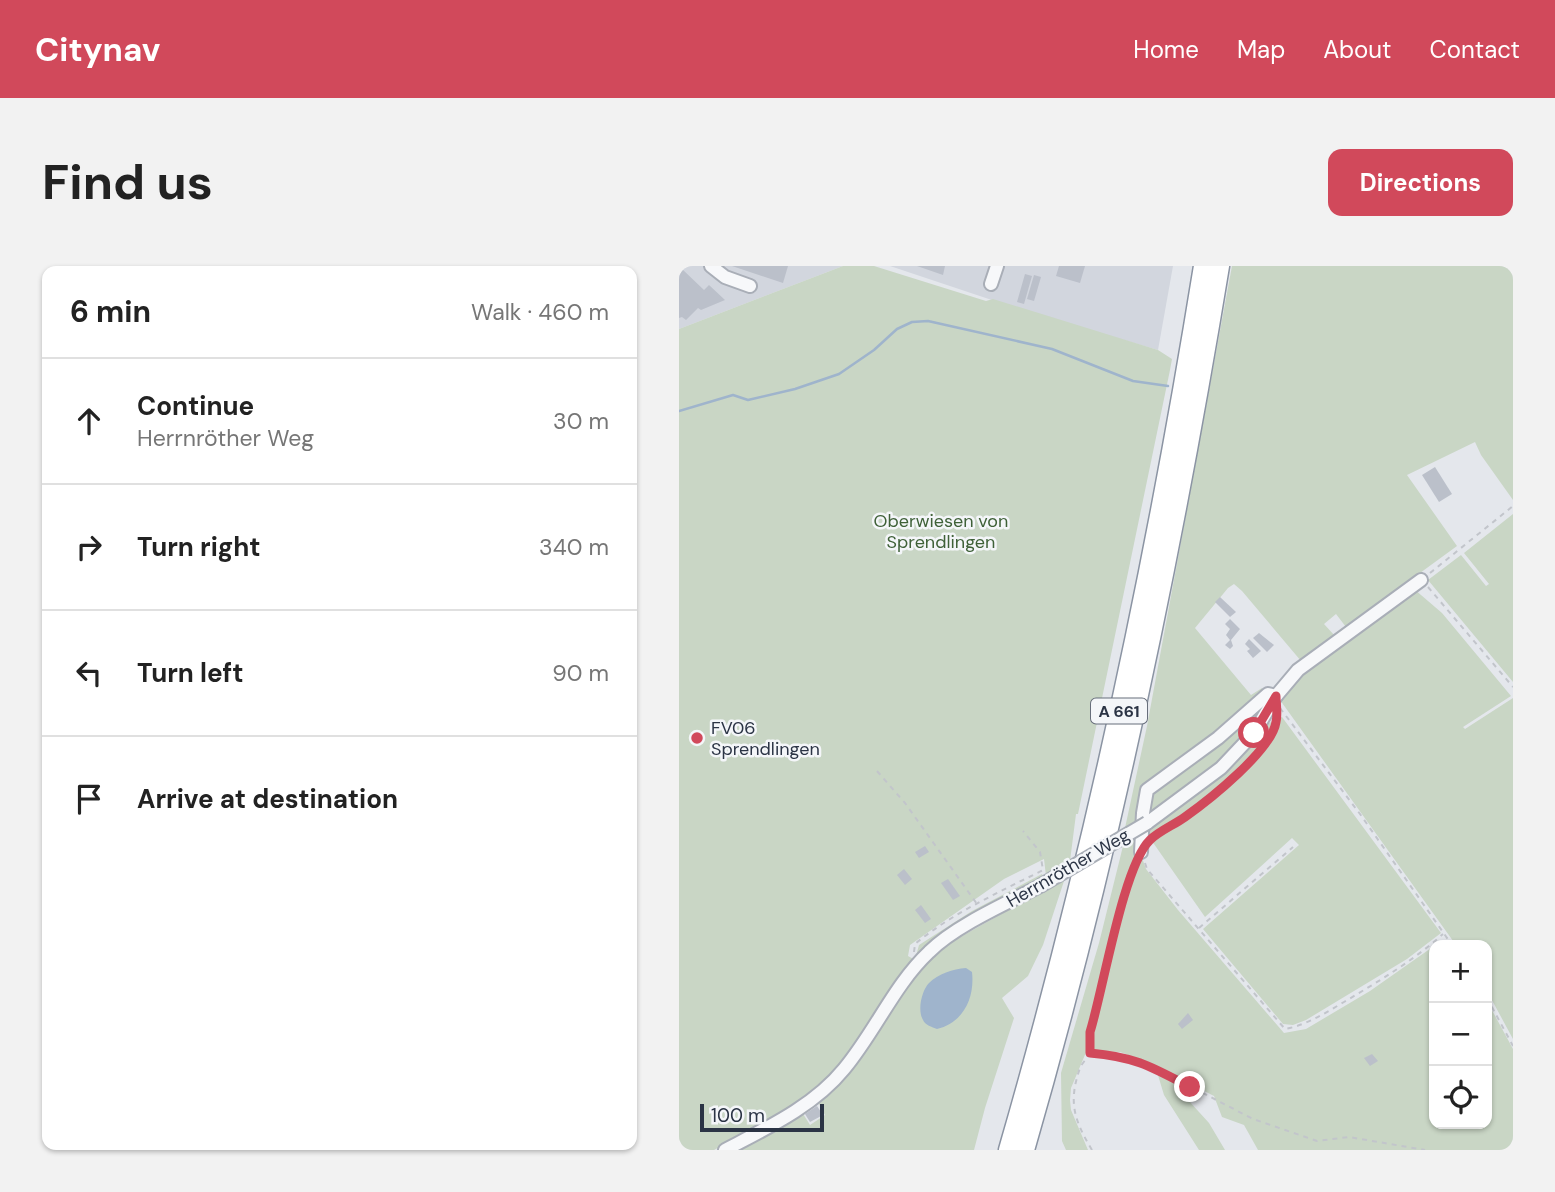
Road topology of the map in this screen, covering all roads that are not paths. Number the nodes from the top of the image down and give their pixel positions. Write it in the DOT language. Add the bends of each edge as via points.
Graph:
graph roads {
  1 [pos="711,266"];
  2 [pos="997,266"];
  3 [pos="1203,266"];
  4 [pos="1220,266"];
  5 [pos="991,284"];
  6 [pos="750,286"];
  7 [pos="1422,580"];
  8 [pos="1276,696"];
  9 [pos="1141,852"];
  10 [pos="725,1150"];
  11 [pos="1008,1150"];
  12 [pos="1025,1150"];
  1 -- 6 [label="street" via="726,278"];
  2 -- 5 [label="street"];
  3 -- 11 [label="highway, A 661" via="1118,716 1078,892"];
  4 -- 12 [label="highway, A 661" via="1133,724 1070,990"];
  7 -- 8 [label="street, Herrnröther Weg" via="1298,670"];
  8 -- 9 [label="street" via="1268,694 1147,790"];
  8 -- 10 [label="street, Herrnröther Weg, bridge" via="1254,733 1221,768 1147,823 975,920 931,950 912,970 844,1069 819,1094"];
}
